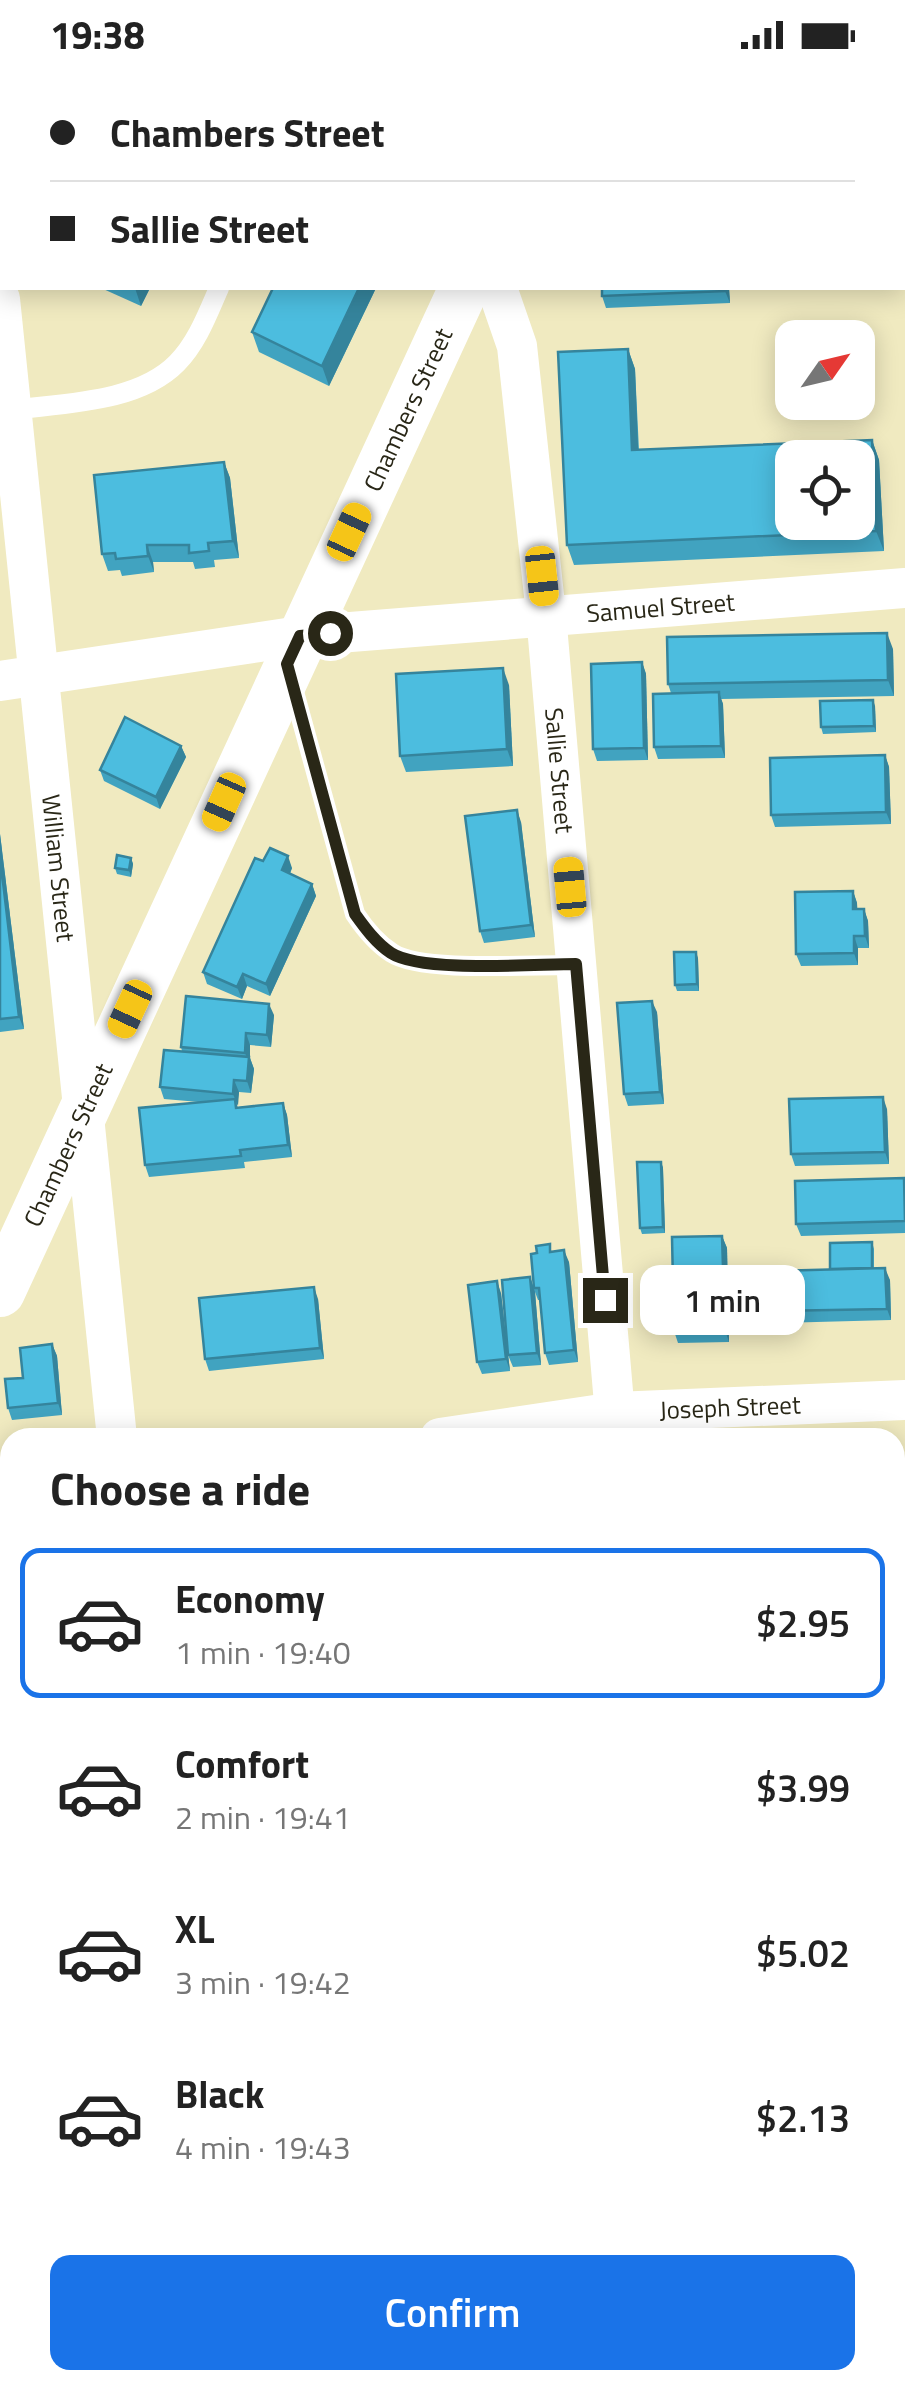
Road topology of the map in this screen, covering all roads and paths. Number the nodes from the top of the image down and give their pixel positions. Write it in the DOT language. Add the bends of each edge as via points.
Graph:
graph roads {
  1 [pos="218,290"];
  2 [pos="463,290"];
  3 [pos="499,290"];
  4 [pos="0,299"];
  5 [pos="12,410"];
  6 [pos="905,588"];
  7 [pos="546,614"];
  8 [pos="293,650"];
  9 [pos="19,679"];
  10 [pos="576,964"];
  11 [pos="84,1112"];
  12 [pos="0,1292"];
  13 [pos="905,1400"];
  14 [pos="616,1425"];
  15 [pos="116,1428"];
  16 [pos="575,1428"];
  1 -- 5 [label="lane" via="178,362 157,380 102,397"];
  2 -- 8 [label="street, Chambers Street"];
  3 -- 7 [label="street, Sallie Street" via="516,346"];
  4 -- 5 [label="street, William Street"];
  5 -- 9 [label="street, William Street"];
  6 -- 7 [label="street, Samuel Street"];
  7 -- 8 [label="street, Samuel Street"];
  7 -- 10 [label="street, Sallie Street"];
  8 -- 9 [label="street, Samuel Street"];
  8 -- 10 [label="lane" via="355,914 370,935 394,955 422,964"];
  8 -- 11 [label="street, Chambers Street"];
  9 -- 11 [label="street, William Street"];
  10 -- 14 [label="street, Sallie Street"];
  11 -- 12 [label="street, Chambers Street"];
  11 -- 15 [label="street, William Street"];
  13 -- 14 [label="street, Joseph Street"];
  14 -- 16 [label="street, Joseph Street"];
}
